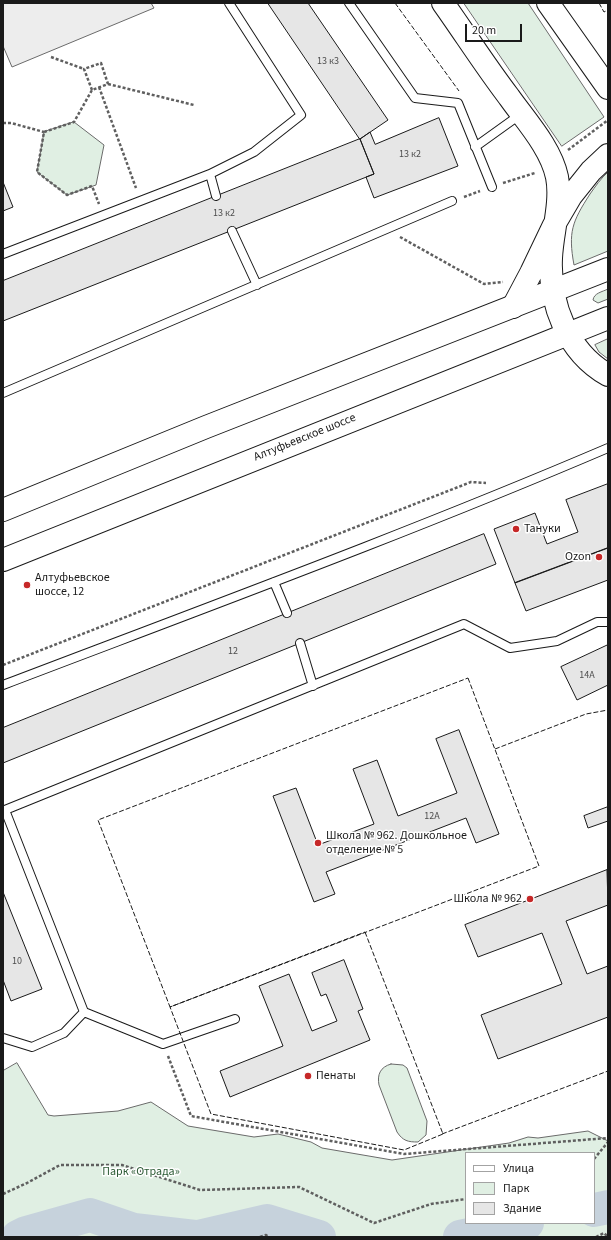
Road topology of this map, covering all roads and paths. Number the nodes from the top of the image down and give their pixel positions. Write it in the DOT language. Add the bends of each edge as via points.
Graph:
graph roads {
  1 [pos="229,3"];
  2 [pos="348,3"];
  3 [pos="443,3"];
  4 [pos="548,3"];
  5 [pos="51,57"];
  6 [pos="84,69"];
  7 [pos="605,79"];
  8 [pos="108,84"];
  9 [pos="98,87"];
  10 [pos="92,90"];
  11 [pos="194,105"];
  12 [pos="522,114"];
  13 [pos="608,120"];
  14 [pos="3,123"];
  15 [pos="44,132"];
  16 [pos="475,147"];
  17 [pos="567,150"];
  18 [pos="608,155"];
  19 [pos="210,174"];
  20 [pos="492,187"];
  21 [pos="216,196"];
  22 [pos="140,201"];
  23 [pos="452,201"];
  24 [pos="104,215"];
  25 [pos="554,225"];
  26 [pos="386,230"];
  27 [pos="232,231"];
  28 [pos="3,254"];
  29 [pos="608,269"];
  30 [pos="504,282"];
  31 [pos="257,286"];
  32 [pos="552,292"];
  33 [pos="513,307"];
  34 [pos="608,318"];
  35 [pos="568,334"];
  36 [pos="608,375"];
  37 [pos="3,393"];
  38 [pos="608,448"];
  39 [pos="518,486"];
  40 [pos="3,510"];
  41 [pos="3,560"];
  42 [pos="274,582"];
  43 [pos="287,613"];
  44 [pos="608,622"];
  45 [pos="300,643"];
  46 [pos="3,665"];
  47 [pos="3,685"];
  48 [pos="313,686"];
  49 [pos="84,1012"];
  50 [pos="235,1019"];
  51 [pos="3,1038"];
  52 [pos="164,1044"];
  53 [pos="608,1138"];
  54 [pos="608,1142"];
  55 [pos="595,1158"];
  56 [pos="3,1194"];
  57 [pos="465,1199"];
  58 [pos="260,1237"];
  59 [pos="269,1237"];
  60 [pos="596,1237"];
  61 [pos="608,1237"];
  1 -- 19 [label="lane" via="301,115 254,152"];
  2 -- 16 [label="lane" via="415,98 458,103"];
  3 -- 12 [label="main road"];
  4 -- 7 [label="main road"];
  5 -- 6 [label="path"];
  6 -- 8 [label="path" via="101,63"];
  6 -- 10 [label="path"];
  8 -- 9 [label="path"];
  8 -- 11 [label="path"];
  9 -- 10 [label="path"];
  9 -- 22 [label="path"];
  10 -- 15 [label="path" via="74,122"];
  12 -- 16 [label="lane"];
  12 -- 25 [label="main road" via="552,161 557,178"];
  13 -- 17 [label="path"];
  14 -- 15 [label="path" via="17,124"];
  15 -- 24 [label="path" via="37,172 67,195 92,186"];
  16 -- 20 [label="lane"];
  18 -- 25 [label="main road" via="571,196"];
  19 -- 21 [label="lane"];
  19 -- 22 [label="lane"];
  22 -- 24 [label="lane"];
  23 -- 26 [label="lane"];
  24 -- 28 [label="lane"];
  25 -- 32 [label="main road"];
  25 -- 33 [label="main road"];
  26 -- 30 [label="path" via="484,284"];
  26 -- 31 [label="lane"];
  27 -- 31 [label="lane"];
  29 -- 32 [label="main road"];
  31 -- 37 [label="lane"];
  32 -- 33 [label="main road"];
  32 -- 35 [label="main road"];
  33 -- 40 [label="main road" via="213,424"];
  34 -- 35 [label="main road, Алтуфьевское шоссе"];
  35 -- 36 [label="main road" via="582,355"];
  35 -- 41 [label="main road, Алтуфьевское шоссе"];
  38 -- 39 [label="lane"];
  39 -- 42 [label="lane"];
  39 -- 46 [label="path" via="470,482"];
  42 -- 43 [label="lane"];
  42 -- 47 [label="lane"];
  44 -- 48 [label="lane" via="597,622 557,641 510,648 464,624"];
  45 -- 48 [label="lane"];
  48 -- 49 [label="lane" via="5,810"];
  49 -- 51 [label="lane" via="64,1033 32,1047"];
  49 -- 52 [label="lane"];
  50 -- 52 [label="lane"];
  52 -- 53 [label="path" via="191,1116 404,1154"];
  54 -- 55 [label="path"];
  56 -- 57 [label="path" via="60,1165 122,1165 200,1190 299,1187 374,1223 431,1204"];
  58 -- 59 [label="path"];
  60 -- 61 [label="path" via="604,1233"];
}
